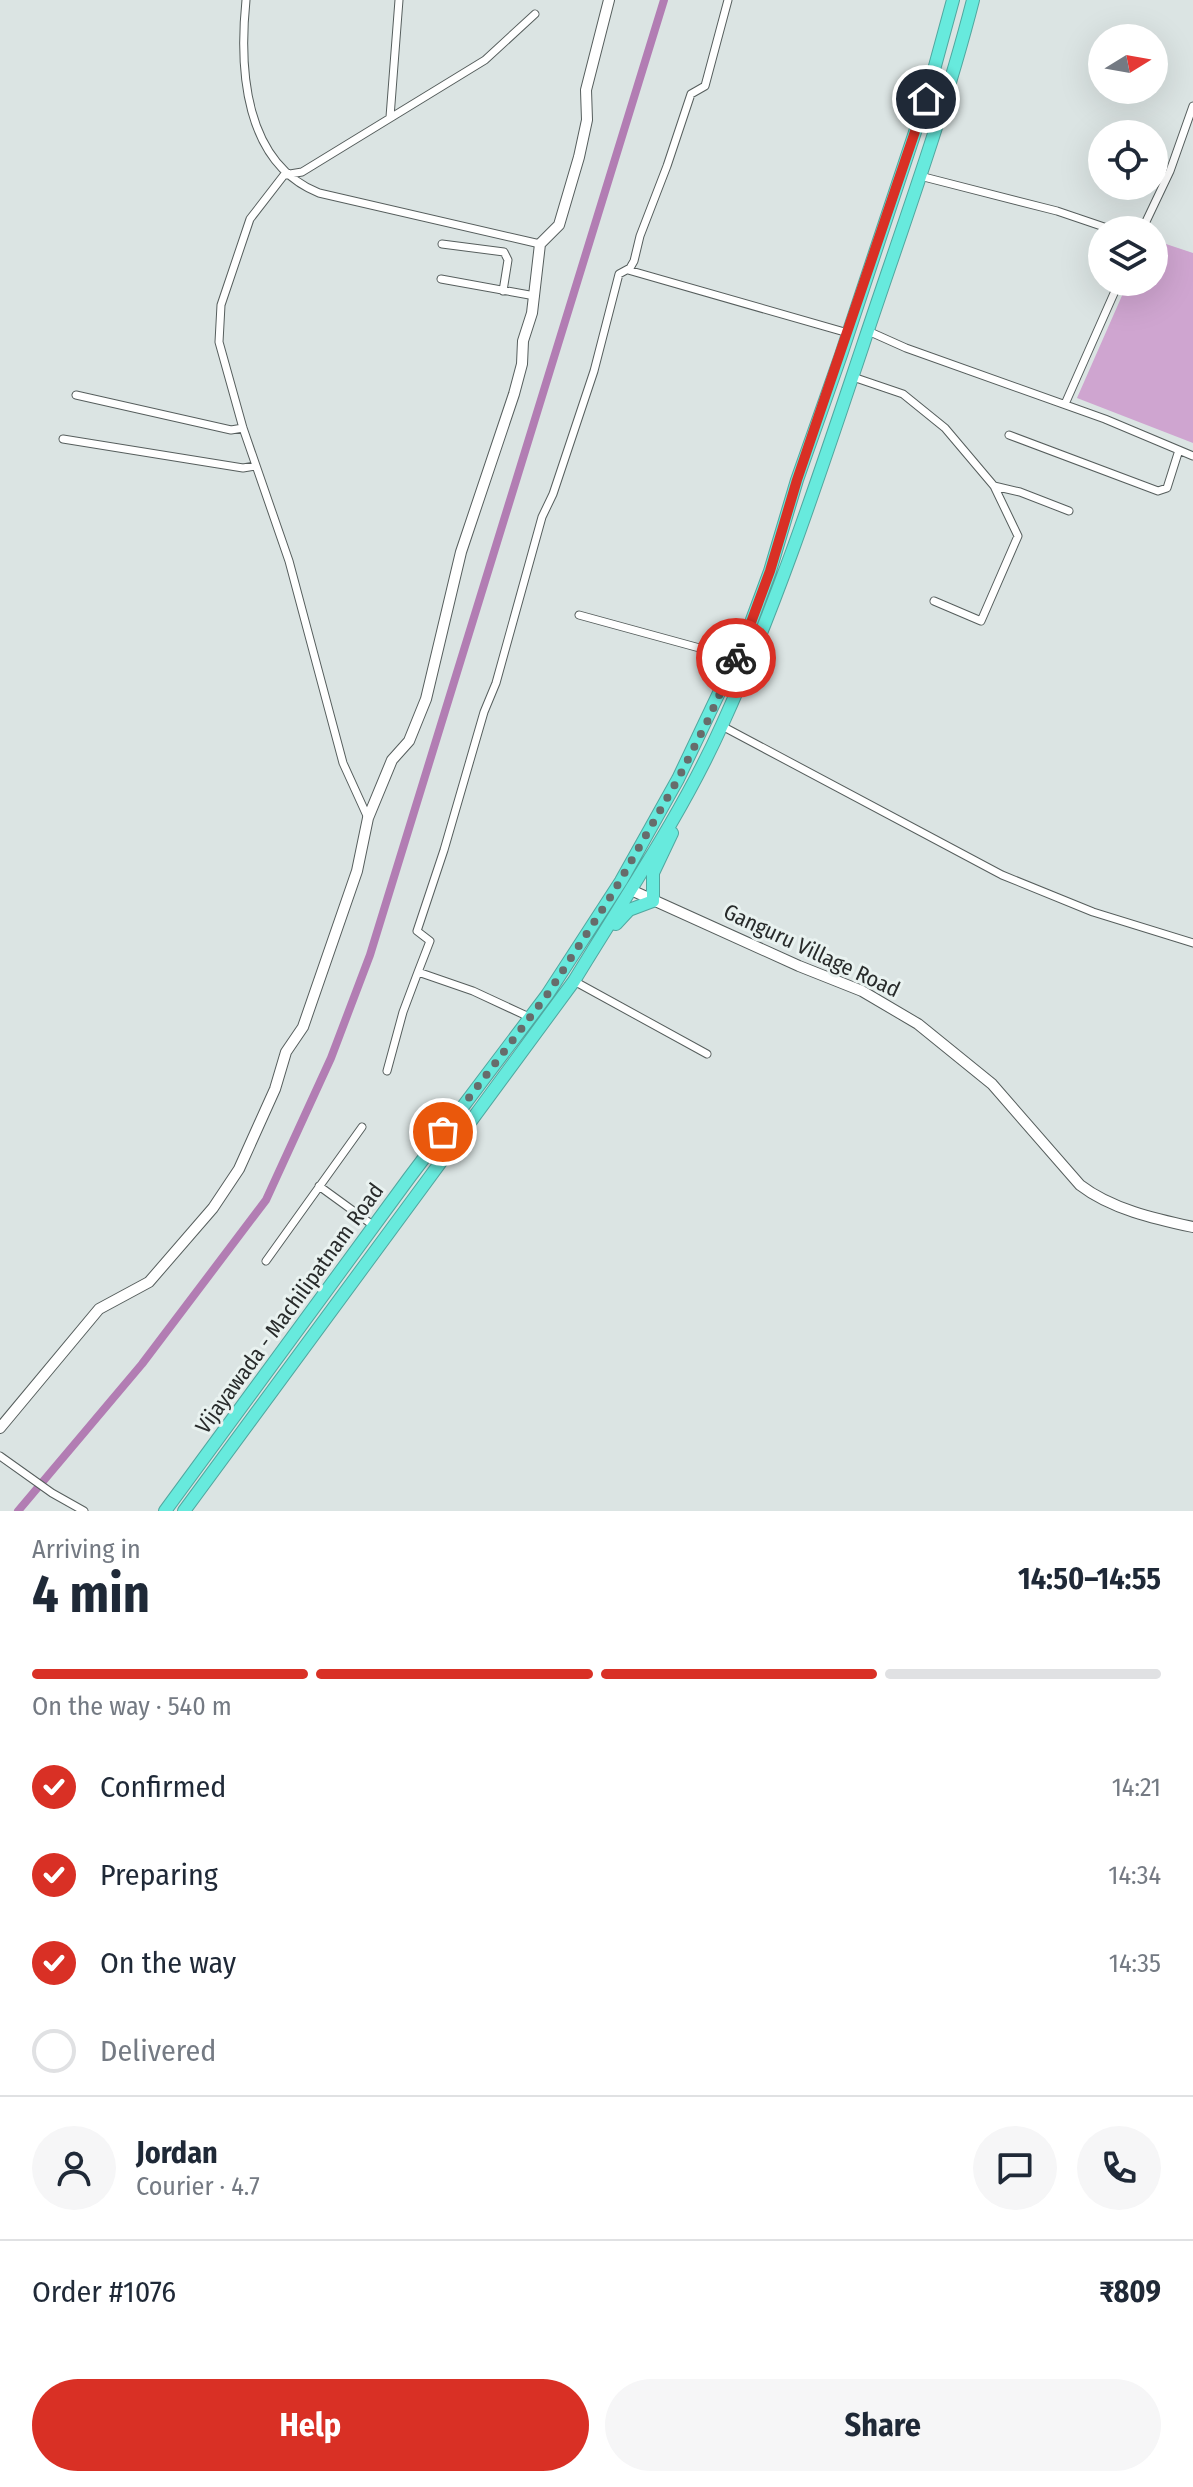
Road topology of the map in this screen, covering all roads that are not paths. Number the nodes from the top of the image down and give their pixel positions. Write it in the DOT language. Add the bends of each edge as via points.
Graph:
graph roads {
  1 [pos="246,0"];
  2 [pos="399,0"];
  3 [pos="609,0"];
  4 [pos="728,0"];
  5 [pos="953,0"];
  6 [pos="973,0"];
  7 [pos="535,14"];
  8 [pos="1193,106"];
  9 [pos="390,117"];
  10 [pos="288,173"];
  11 [pos="920,176"];
  12 [pos="1149,216"];
  13 [pos="1088,222"];
  14 [pos="442,244"];
  15 [pos="540,244"];
  16 [pos="628,270"];
  17 [pos="441,279"];
  18 [pos="503,291"];
  19 [pos="535,296"];
  20 [pos="1113,296"];
  21 [pos="868,331"];
  22 [pos="848,333"];
  23 [pos="853,377"];
  24 [pos="76,395"];
  25 [pos="1065,404"];
  26 [pos="243,428"];
  27 [pos="1009,435"];
  28 [pos="63,439"];
  29 [pos="1179,450"];
  30 [pos="1193,456"];
  31 [pos="255,466"];
  32 [pos="994,486"];
  33 [pos="1069,511"];
  34 [pos="934,601"];
  35 [pos="579,615"];
  36 [pos="736,658"];
  37 [pos="722,726"];
  38 [pos="689,788"];
  39 [pos="368,818"];
  40 [pos="631,890"];
  41 [pos="653,901"];
  42 [pos="1193,943"];
  43 [pos="582,967"];
  44 [pos="418,972"];
  45 [pos="574,981"];
  46 [pos="554,984"];
  47 [pos="529,1017"];
  48 [pos="707,1054"];
  49 [pos="387,1071"];
  50 [pos="362,1127"];
  51 [pos="319,1186"];
  52 [pos="374,1226"];
  53 [pos="1193,1227"];
  54 [pos="266,1261"];
  55 [pos="0,1428"];
  56 [pos="0,1456"];
  57 [pos="189,1510"];
  58 [pos="84,1511"];
  59 [pos="165,1511"];
  1 -- 10 [label="street" via="247,98 258,130"];
  2 -- 9 [label="street"];
  3 -- 15 [label="street" via="586,90 587,120 574,176 559,225"];
  4 -- 16 [label="street" via="705,86 691,94"];
  5 -- 22 [label="highway, Vijayawada - Machilipatnam Road" via="926,99"];
  6 -- 11 [label="highway, Vijayawada - Machilipatnam Road"];
  7 -- 9 [label="street" via="485,60"];
  8 -- 12 [label="street"];
  9 -- 10 [label="street" via="302,172"];
  10 -- 15 [label="street" via="319,193"];
  10 -- 26 [label="street" via="250,219 221,305 219,342"];
  11 -- 13 [label="street"];
  11 -- 21 [label="highway, Vijayawada - Machilipatnam Road"];
  14 -- 18 [label="street" via="504,252 508,260"];
  15 -- 19 [label="street"];
  16 -- 22 [label="street"];
  16 -- 44 [label="street" via="619,274 594,371 542,517 496,683 420,918 417,931 430,941"];
  17 -- 18 [label="street"];
  18 -- 19 [label="street"];
  19 -- 39 [label="street" via="514,394 461,552 426,699"];
  20 -- 25 [label="street"];
  21 -- 23 [label="highway, Vijayawada - Machilipatnam Road"];
  21 -- 25 [label="street"];
  22 -- 36 [label="highway, Vijayawada - Machilipatnam Road"];
  23 -- 32 [label="street" via="903,394 964,447"];
  23 -- 37 [label="highway, Vijayawada - Machilipatnam Road" via="776,598"];
  24 -- 26 [label="street" via="231,430"];
  25 -- 29 [label="street"];
  26 -- 31 [label="street"];
  27 -- 29 [label="street" via="1158,491 1168,485"];
  28 -- 31 [label="street"];
  29 -- 30 [label="street"];
  31 -- 39 [label="street" via="289,561 343,763"];
  32 -- 33 [label="street"];
  32 -- 34 [label="street" via="1018,536 981,621"];
  35 -- 36 [label="street"];
  36 -- 46 [label="highway, Vijayawada - Machilipatnam Road" via="652,828"];
  37 -- 38 [label="highway, Vijayawada - Machilipatnam Road"];
  37 -- 42 [label="street" via="1002,875 1093,912"];
  38 -- 40 [label="highway, Vijayawada - Machilipatnam Road"];
  38 -- 41 [label="highway" via="686,807 653,873"];
  39 -- 55 [label="street" via="357,871 307,1016 286,1052 275,1089 231,1183 149,1282 99,1309"];
  40 -- 41 [label="street, Ganguru Village Road"];
  40 -- 43 [label="highway, Vijayawada - Machilipatnam Road"];
  40 -- 46 [label="highway" via="623,891 583,952"];
  41 -- 43 [label="highway" via="629,910"];
  41 -- 53 [label="street, Ganguru Village Road" via="892,1007 992,1084 1093,1195"];
  43 -- 45 [label="highway, Vijayawada - Machilipatnam Road"];
  44 -- 47 [label="street"];
  44 -- 49 [label="street"];
  45 -- 48 [label="street"];
  45 -- 57 [label="highway, Vijayawada - Machilipatnam Road"];
  46 -- 47 [label="highway, Vijayawada - Machilipatnam Road"];
  47 -- 52 [label="highway, Vijayawada - Machilipatnam Road"];
  50 -- 51 [label="street"];
  51 -- 52 [label="street"];
  51 -- 54 [label="street"];
  52 -- 59 [label="highway, Vijayawada - Machilipatnam Road"];
  56 -- 58 [label="street"];
}
